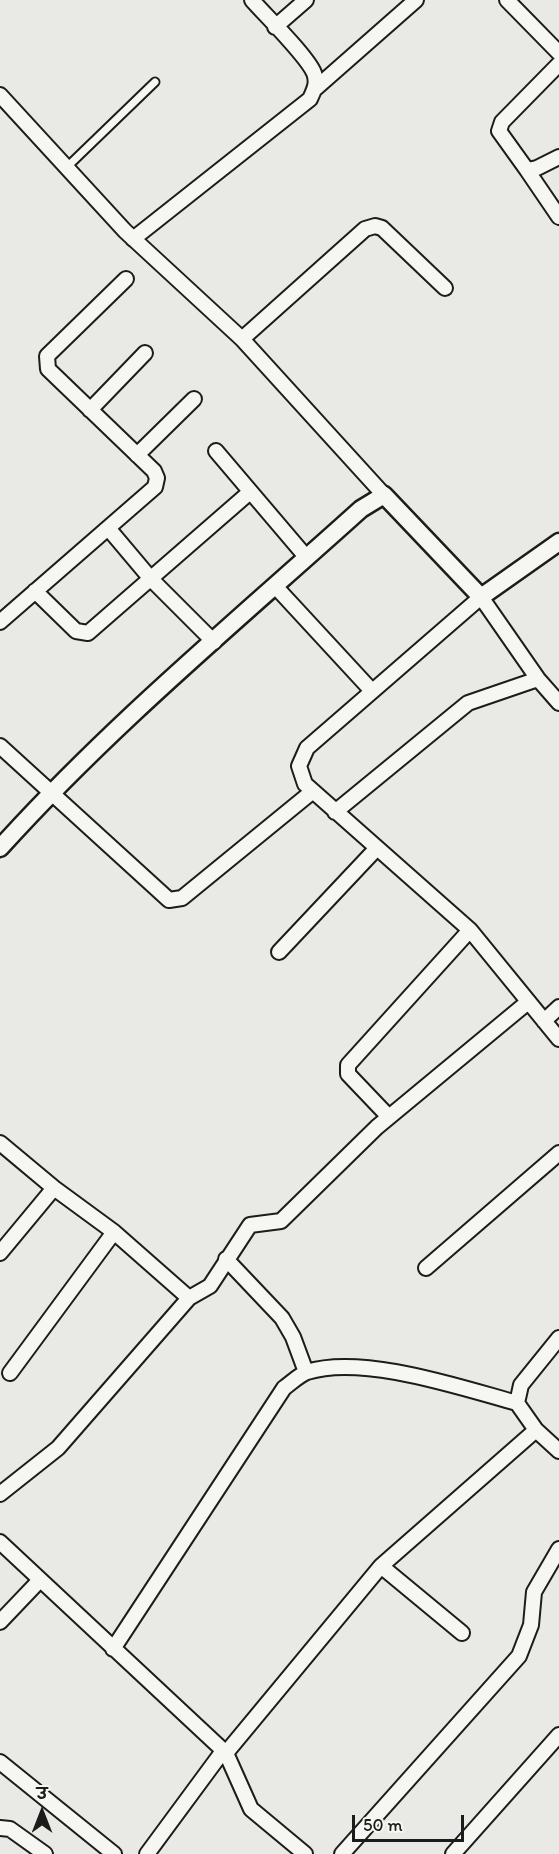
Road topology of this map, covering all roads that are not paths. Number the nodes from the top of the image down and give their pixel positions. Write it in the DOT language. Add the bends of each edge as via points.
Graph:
graph roads {
  1 [pos="252,0"];
  2 [pos="306,0"];
  3 [pos="416,0"];
  4 [pos="507,0"];
  5 [pos="275,27"];
  6 [pos="559,54"];
  7 [pos="559,64"];
  8 [pos="155,82"];
  9 [pos="316,88"];
  10 [pos="0,95"];
  11 [pos="559,157"];
  12 [pos="67,167"];
  13 [pos="527,170"];
  14 [pos="559,217"];
  15 [pos="134,239"];
  16 [pos="126,279"];
  17 [pos="445,288"];
  18 [pos="242,339"];
  19 [pos="145,353"];
  20 [pos="194,399"];
  21 [pos="90,410"];
  22 [pos="216,451"];
  23 [pos="137,455"];
  24 [pos="250,492"];
  25 [pos="384,495"];
  26 [pos="108,528"];
  27 [pos="559,542"];
  28 [pos="307,558"];
  29 [pos="151,579"];
  30 [pos="275,586"];
  31 [pos="35,591"];
  32 [pos="481,597"];
  33 [pos="0,621"];
  34 [pos="214,642"];
  35 [pos="538,679"];
  36 [pos="554,688"];
  37 [pos="372,691"];
  38 [pos="559,703"];
  39 [pos="0,746"];
  40 [pos="51,791"];
  41 [pos="313,791"];
  42 [pos="335,812"];
  43 [pos="0,848"];
  44 [pos="376,849"];
  45 [pos="470,930"];
  46 [pos="279,952"];
  47 [pos="528,1002"];
  48 [pos="559,1007"];
  49 [pos="544,1021"];
  50 [pos="559,1039"];
  51 [pos="389,1117"];
  52 [pos="0,1143"];
  53 [pos="559,1152"];
  54 [pos="54,1188"];
  55 [pos="114,1232"];
  56 [pos="0,1252"];
  57 [pos="226,1259"];
  58 [pos="426,1268"];
  59 [pos="189,1298"];
  60 [pos="559,1338"];
  61 [pos="306,1372"];
  62 [pos="10,1373"];
  63 [pos="517,1403"];
  64 [pos="536,1430"];
  65 [pos="559,1451"];
  66 [pos="0,1494"];
  67 [pos="0,1542"];
  68 [pos="559,1549"];
  69 [pos="381,1566"];
  70 [pos="40,1580"];
  71 [pos="0,1622"];
  72 [pos="462,1633"];
  73 [pos="113,1649"];
  74 [pos="559,1735"];
  75 [pos="225,1752"];
  76 [pos="0,1762"];
  77 [pos="0,1828"];
  78 [pos="45,1854"];
  79 [pos="114,1854"];
  80 [pos="147,1854"];
  81 [pos="305,1854"];
  82 [pos="342,1854"];
  83 [pos="453,1854"];
  1 -- 5 [label="street"];
  2 -- 5 [label="street"];
  3 -- 9 [label="street"];
  4 -- 6 [label="street"];
  5 -- 9 [label="street" via="308,61 315,74"];
  7 -- 13 [label="street" via="502,122 499,131"];
  8 -- 12 [label="lane"];
  9 -- 15 [label="street" via="310,99"];
  10 -- 12 [label="street"];
  11 -- 13 [label="street"];
  12 -- 15 [label="street"];
  13 -- 14 [label="street"];
  15 -- 18 [label="street"];
  16 -- 21 [label="street" via="47,356 48,369"];
  17 -- 18 [label="street" via="382,228 375,226 365,229"];
  18 -- 25 [label="street"];
  19 -- 21 [label="street"];
  20 -- 23 [label="street"];
  21 -- 23 [label="street"];
  22 -- 24 [label="street"];
  23 -- 26 [label="street" via="154,471 155,487"];
  24 -- 28 [label="street"];
  24 -- 29 [label="street"];
  25 -- 28 [label="street" via="361,509"];
  25 -- 32 [label="street"];
  26 -- 29 [label="street"];
  26 -- 31 [label="street"];
  27 -- 32 [label="street"];
  28 -- 30 [label="street"];
  29 -- 31 [label="street" via="88,633 81,634"];
  29 -- 34 [label="street"];
  30 -- 34 [label="street"];
  30 -- 37 [label="street"];
  31 -- 33 [label="street"];
  32 -- 35 [label="street"];
  32 -- 37 [label="street"];
  34 -- 40 [label="street"];
  35 -- 36 [label="street"];
  35 -- 42 [label="street" via="468,703"];
  36 -- 38 [label="street"];
  37 -- 41 [label="street" via="301,756 300,775"];
  39 -- 40 [label="street"];
  40 -- 41 [label="street" via="163,897 174,901"];
  40 -- 43 [label="street"];
  41 -- 42 [label="street"];
  42 -- 44 [label="street"];
  44 -- 45 [label="street"];
  44 -- 46 [label="street"];
  45 -- 47 [label="street"];
  45 -- 51 [label="street" via="348,1065 348,1074"];
  47 -- 49 [label="street"];
  47 -- 51 [label="street"];
  48 -- 49 [label="street"];
  49 -- 50 [label="street"];
  51 -- 57 [label="street" via="281,1221 256,1223 244,1230"];
  52 -- 54 [label="street"];
  53 -- 58 [label="street"];
  54 -- 55 [label="street"];
  54 -- 56 [label="street"];
  55 -- 59 [label="street"];
  55 -- 62 [label="street"];
  57 -- 59 [label="street" via="210,1286"];
  57 -- 61 [label="street" via="282,1317"];
  59 -- 66 [label="street" via="58,1448"];
  60 -- 63 [label="street" via="521,1385"];
  61 -- 63 [label="street" via="341,1367 433,1378"];
  61 -- 73 [label="street" via="284,1388"];
  63 -- 64 [label="street"];
  64 -- 65 [label="street"];
  64 -- 69 [label="street"];
  67 -- 70 [label="street"];
  68 -- 82 [label="street" via="534,1592 531,1625 519,1656"];
  69 -- 72 [label="street"];
  69 -- 75 [label="street"];
  70 -- 71 [label="street"];
  70 -- 73 [label="street"];
  73 -- 75 [label="street"];
  74 -- 83 [label="street"];
  75 -- 80 [label="street"];
  75 -- 81 [label="street" via="251,1809"];
  76 -- 79 [label="street"];
  77 -- 78 [label="street" via="10,1829"];
}
